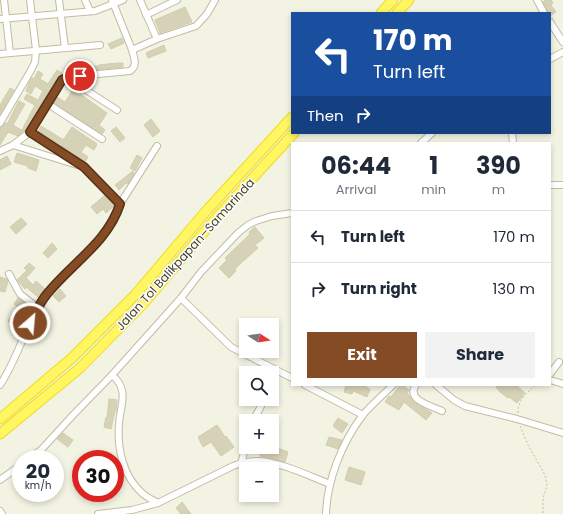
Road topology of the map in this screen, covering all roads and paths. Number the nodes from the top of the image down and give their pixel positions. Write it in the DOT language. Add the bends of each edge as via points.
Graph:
graph roads {
  1 [pos="4,0"];
  2 [pos="30,0"];
  3 [pos="59,0"];
  4 [pos="85,0"];
  5 [pos="123,0"];
  6 [pos="140,0"];
  7 [pos="178,0"];
  8 [pos="215,0"];
  9 [pos="393,0"];
  10 [pos="409,0"];
  11 [pos="537,0"];
  12 [pos="112,2"];
  13 [pos="90,11"];
  14 [pos="382,12"];
  15 [pos="398,12"];
  16 [pos="543,12"];
  17 [pos="60,13"];
  18 [pos="146,15"];
  19 [pos="32,16"];
  20 [pos="3,19"];
  21 [pos="551,24"];
  22 [pos="157,39"];
  23 [pos="563,42"];
  24 [pos="100,45"];
  25 [pos="65,48"];
  26 [pos="36,50"];
  27 [pos="132,50"];
  28 [pos="563,52"];
  29 [pos="10,53"];
  30 [pos="0,54"];
  31 [pos="551,58"];
  32 [pos="66,78"];
  33 [pos="48,104"];
  34 [pos="117,110"];
  35 [pos="291,118"];
  36 [pos="0,123"];
  37 [pos="30,132"];
  38 [pos="293,134"];
  39 [pos="431,134"];
  40 [pos="102,139"];
  41 [pos="422,142"];
  42 [pos="13,145"];
  43 [pos="157,146"];
  44 [pos="0,151"];
  45 [pos="84,167"];
  46 [pos="551,185"];
  47 [pos="563,185"];
  48 [pos="120,204"];
  49 [pos="291,213"];
  50 [pos="9,274"];
  51 [pos="181,298"];
  52 [pos="38,308"];
  53 [pos="559,362"];
  54 [pos="551,373"];
  55 [pos="112,375"];
  56 [pos="291,377"];
  57 [pos="551,380"];
  58 [pos="563,384"];
  59 [pos="0,385"];
  60 [pos="307,386"];
  61 [pos="392,386"];
  62 [pos="416,386"];
  63 [pos="437,386"];
  64 [pos="535,386"];
  65 [pos="261,406"];
  66 [pos="442,411"];
  67 [pos="257,414"];
  68 [pos="363,415"];
  69 [pos="0,419"];
  70 [pos="517,419"];
  71 [pos="563,433"];
  72 [pos="0,434"];
  73 [pos="41,450"];
  74 [pos="252,462"];
  75 [pos="267,462"];
  76 [pos="239,465"];
  77 [pos="279,465"];
  78 [pos="12,471"];
  79 [pos="0,480"];
  80 [pos="330,484"];
  81 [pos="158,503"];
  82 [pos="0,511"];
  83 [pos="2,514"];
  84 [pos="98,514"];
  85 [pos="326,514"];
  86 [pos="543,514"];
  1 -- 20 [label="street"];
  2 -- 19 [label="street"];
  3 -- 17 [label="street"];
  4 -- 13 [label="street"];
  5 -- 12 [label="street"];
  6 -- 18 [label="street"];
  7 -- 18 [label="street"];
  8 -- 22 [label="street" via="196,26"];
  9 -- 14 [label="highway"];
  10 -- 15 [label="highway"];
  11 -- 16 [label="street"];
  12 -- 13 [label="street"];
  12 -- 27 [label="street"];
  13 -- 17 [label="street"];
  17 -- 19 [label="street"];
  17 -- 25 [label="street"];
  18 -- 22 [label="street"];
  19 -- 20 [label="street"];
  19 -- 26 [label="street"];
  20 -- 29 [label="street"];
  21 -- 23 [label="street"];
  22 -- 27 [label="street"];
  24 -- 25 [label="street"];
  25 -- 26 [label="street"];
  26 -- 29 [label="street"];
  26 -- 36 [label="street" via="33,66"];
  27 -- 32 [label="street" via="135,66 130,71"];
  28 -- 31 [label="street"];
  29 -- 30 [label="street"];
  32 -- 33 [label="street"];
  32 -- 34 [label="street"];
  33 -- 37 [label="street"];
  33 -- 40 [label="street"];
  35 -- 69 [label="highway, Jalan Tol Balikpapan–Samarinda" via="207,210 135,295 72,358"];
  37 -- 42 [label="street"];
  37 -- 45 [label="street"];
  38 -- 72 [label="highway, Jalan Tol Balikpapan–Samarinda" via="216,218 144,304 80,368"];
  39 -- 41 [label="street"];
  42 -- 44 [label="street"];
  42 -- 45 [label="street"];
  43 -- 48 [label="street"];
  45 -- 48 [label="street"];
  46 -- 47 [label="street"];
  48 -- 52 [label="street" via="101,238 46,295"];
  49 -- 51 [label="street" via="272,216 248,225 201,272"];
  50 -- 52 [label="street" via="20,294"];
  51 -- 55 [label="street"];
  51 -- 56 [label="street" via="231,347"];
  52 -- 59 [label="street"];
  53 -- 54 [label="street"];
  55 -- 73 [label="street"];
  55 -- 81 [label="street" via="124,399 119,423 123,465 130,480 142,493"];
  57 -- 58 [label="street"];
  60 -- 68 [label="street"];
  61 -- 68 [label="street"];
  62 -- 66 [label="street" via="413,392 418,400"];
  63 -- 70 [label="street" via="465,406"];
  64 -- 70 [label="path" via="520,400"];
  65 -- 67 [label="street"];
  68 -- 80 [label="street" via="343,450"];
  70 -- 71 [label="street"];
  70 -- 86 [label="path" via="545,475 547,486 543,498"];
  74 -- 75 [label="street"];
  76 -- 81 [label="street"];
  77 -- 80 [label="street"];
  78 -- 79 [label="street"];
  80 -- 85 [label="street"];
  81 -- 84 [label="street" via="132,510"];
  82 -- 83 [label="street"];
}
